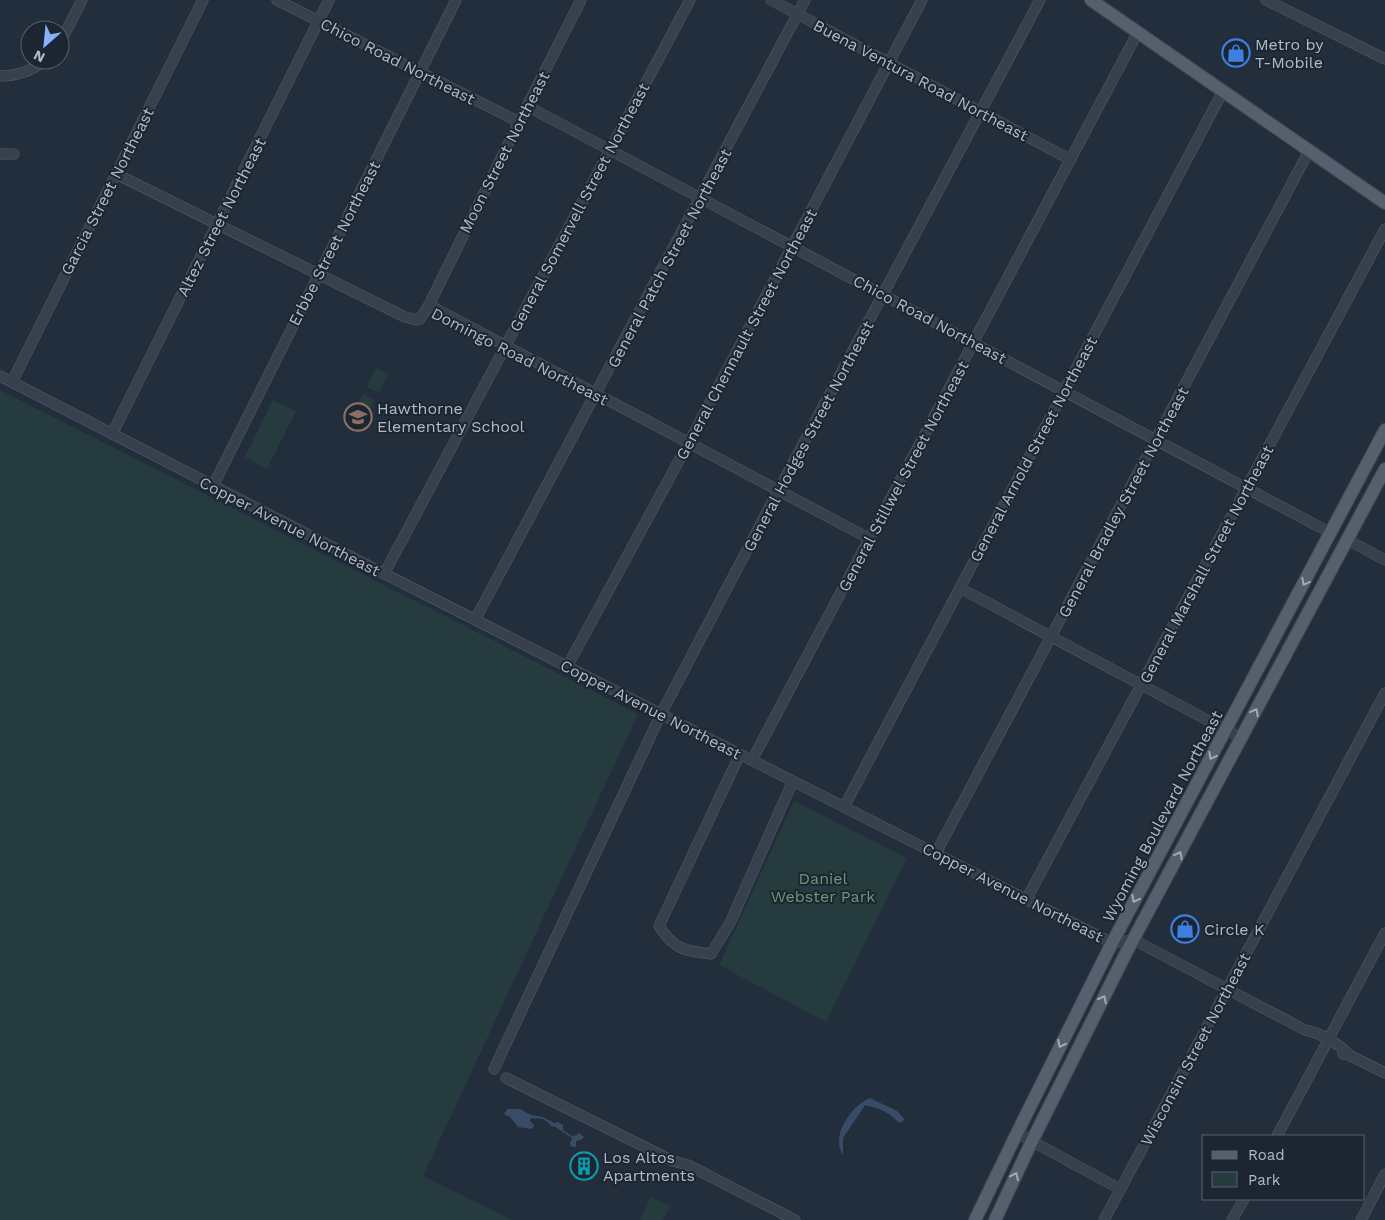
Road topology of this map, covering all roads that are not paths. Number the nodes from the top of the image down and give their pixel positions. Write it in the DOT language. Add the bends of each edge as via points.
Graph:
graph roads {
  1 [pos="82,0"];
  2 [pos="202,0"];
  3 [pos="277,0"];
  4 [pos="329,0"];
  5 [pos="456,0"];
  6 [pos="581,0"];
  7 [pos="690,0"];
  8 [pos="771,0"];
  9 [pos="805,0"];
  10 [pos="922,0"];
  11 [pos="1040,0"];
  12 [pos="1091,0"];
  13 [pos="1266,0"];
  14 [pos="798,14"];
  15 [pos="319,21"];
  16 [pos="70,24"];
  17 [pos="1138,32"];
  18 [pos="1385,59"];
  19 [pos="888,63"];
  20 [pos="30,70"];
  21 [pos="420,72"];
  22 [pos="0,76"];
  23 [pos="1223,91"];
  24 [pos="528,106"];
  25 [pos="980,112"];
  26 [pos="519,122"];
  27 [pos="611,150"];
  28 [pos="1309,151"];
  29 [pos="0,154"];
  30 [pos="14,154"];
  31 [pos="1071,160"];
  32 [pos="116,174"];
  33 [pos="701,198"];
  34 [pos="1385,203"];
  35 [pos="218,224"];
  36 [pos="1385,229"];
  37 [pos="792,246"];
  38 [pos="318,274"];
  39 [pos="883,294"];
  40 [pos="429,305"];
  41 [pos="974,342"];
  42 [pos="504,346"];
  43 [pos="0,376"];
  44 [pos="12,382"];
  45 [pos="1065,390"];
  46 [pos="596,395"];
  47 [pos="1385,430"];
  48 [pos="112,434"];
  49 [pos="1156,440"];
  50 [pos="688,444"];
  51 [pos="1366,466"];
  52 [pos="1385,469"];
  53 [pos="212,486"];
  54 [pos="1246,488"];
  55 [pos="778,491"];
  56 [pos="1332,533"];
  57 [pos="870,539"];
  58 [pos="1348,540"];
  59 [pos="1385,560"];
  60 [pos="384,574"];
  61 [pos="960,588"];
  62 [pos="1318,595"];
  63 [pos="475,620"];
  64 [pos="1051,637"];
  65 [pos="568,667"];
  66 [pos="1142,685"];
  67 [pos="1385,693"];
  68 [pos="662,714"];
  69 [pos="1226,730"];
  70 [pos="1241,738"];
  71 [pos="740,754"];
  72 [pos="752,760"];
  73 [pos="793,781"];
  74 [pos="844,807"];
  75 [pos="936,853"];
  76 [pos="1026,900"];
  77 [pos="1385,933"];
  78 [pos="1134,940"];
  79 [pos="1112,944"];
  80 [pos="1226,990"];
  81 [pos="1327,1043"];
  82 [pos="494,1069"];
  83 [pos="1385,1074"];
  84 [pos="506,1078"];
  85 [pos="1017,1133"];
  86 [pos="1278,1135"];
  87 [pos="1032,1141"];
  88 [pos="1385,1174"];
  89 [pos="1120,1190"];
  90 [pos="1243,1200"];
  91 [pos="795,1220"];
  92 [pos="975,1220"];
  93 [pos="995,1220"];
  94 [pos="1104,1220"];
  95 [pos="1232,1220"];
  96 [pos="1360,1220"];
  1 -- 16 [label="street"];
  2 -- 32 [label="street, Garcia Street Northeast"];
  3 -- 15 [label="street, Chico Road Northeast"];
  4 -- 15 [label="street, Altez Street Northeast"];
  5 -- 21 [label="street, Erbbe Street Northeast"];
  6 -- 24 [label="street, Moon Street Northeast"];
  7 -- 27 [label="street, General Somervell Street Northeast"];
  8 -- 14 [label="street, Buena Ventura Road Northeast"];
  9 -- 14 [label="street, General Patch Street Northeast"];
  10 -- 19 [label="street, General Chennault Street Northeast"];
  11 -- 25 [label="street, General Hodges Street Northeast"];
  12 -- 17 [label="main road"];
  13 -- 18 [label="street"];
  14 -- 19 [label="street, Buena Ventura Road Northeast"];
  14 -- 33 [label="street, General Patch Street Northeast"];
  15 -- 21 [label="street, Chico Road Northeast"];
  15 -- 35 [label="street, Altez Street Northeast"];
  17 -- 23 [label="main road"];
  17 -- 31 [label="street, General Stillwel Street Northeast"];
  19 -- 25 [label="street, Buena Ventura Road Northeast"];
  19 -- 37 [label="street, General Chennault Street Northeast"];
  20 -- 22 [label="street"];
  21 -- 26 [label="street, Chico Road Northeast"];
  21 -- 38 [label="street, Erbbe Street Northeast"];
  23 -- 28 [label="main road"];
  23 -- 45 [label="street, General Arnold Street Northeast"];
  24 -- 26 [label="street, Moon Street Northeast"];
  24 -- 27 [label="street, Chico Road Northeast"];
  25 -- 31 [label="street, Buena Ventura Road Northeast"];
  25 -- 39 [label="street, General Hodges Street Northeast"];
  26 -- 40 [label="street, Moon Street Northeast"];
  27 -- 33 [label="street, Chico Road Northeast"];
  27 -- 42 [label="street, General Somervell Street Northeast"];
  28 -- 34 [label="main road"];
  28 -- 49 [label="street, General Bradley Street Northeast"];
  29 -- 30 [label="street"];
  31 -- 41 [label="street, General Stillwel Street Northeast"];
  32 -- 35 [label="street, Domingo Road Northeast"];
  32 -- 44 [label="street, Garcia Street Northeast"];
  33 -- 37 [label="street, Chico Road Northeast"];
  33 -- 46 [label="street, General Patch Street Northeast"];
  35 -- 38 [label="street, Domingo Road Northeast"];
  35 -- 48 [label="street, Altez Street Northeast"];
  36 -- 54 [label="street, General Marshall Street Northeast"];
  37 -- 39 [label="street, Chico Road Northeast"];
  37 -- 50 [label="street, General Chennault Street Northeast"];
  38 -- 40 [label="street, Domingo Road Northeast" via="410,319 420,318"];
  38 -- 53 [label="street, Erbbe Street Northeast"];
  39 -- 41 [label="street, Chico Road Northeast"];
  39 -- 55 [label="street, General Hodges Street Northeast"];
  40 -- 42 [label="street, Domingo Road Northeast"];
  41 -- 45 [label="street, Chico Road Northeast"];
  41 -- 57 [label="street, General Stillwel Street Northeast"];
  42 -- 46 [label="street, Domingo Road Northeast"];
  42 -- 60 [label="street, General Somervell Street Northeast"];
  43 -- 44 [label="street, Copper Avenue Northeast"];
  44 -- 48 [label="street, Copper Avenue Northeast"];
  45 -- 49 [label="street, Chico Road Northeast"];
  45 -- 61 [label="street, General Arnold Street Northeast"];
  46 -- 50 [label="street, Domingo Road Northeast"];
  46 -- 63 [label="street, General Patch Street Northeast"];
  47 -- 51 [label="main road, Wyoming Boulevard Northeast"];
  48 -- 53 [label="street, Copper Avenue Northeast"];
  49 -- 54 [label="street, Chico Road Northeast"];
  49 -- 64 [label="street, General Bradley Street Northeast"];
  50 -- 55 [label="street, Domingo Road Northeast"];
  50 -- 65 [label="street, General Chennault Street Northeast"];
  51 -- 56 [label="main road, Wyoming Boulevard Northeast"];
  51 -- 58 [label="main road" via="1366,480 1342,531"];
  52 -- 58 [label="main road, Wyoming Boulevard Northeast"];
  53 -- 60 [label="street, Copper Avenue Northeast"];
  54 -- 56 [label="street, Chico Road Northeast"];
  54 -- 66 [label="street, General Marshall Street Northeast"];
  55 -- 57 [label="street, Domingo Road Northeast"];
  55 -- 68 [label="street, General Hodges Street Northeast"];
  56 -- 62 [label="main road" via="1336,536 1336,544 1320,577"];
  56 -- 69 [label="main road, Wyoming Boulevard Northeast, one-way"];
  57 -- 72 [label="street, General Stillwel Street Northeast"];
  58 -- 59 [label="street"];
  58 -- 62 [label="main road, Wyoming Boulevard Northeast"];
  60 -- 63 [label="street, Copper Avenue Northeast"];
  61 -- 64 [label="street"];
  61 -- 74 [label="street, General Arnold Street Northeast"];
  70 -- 62 [label="main road, Wyoming Boulevard Northeast, one-way"];
  63 -- 65 [label="street, Copper Avenue Northeast"];
  64 -- 66 [label="street"];
  64 -- 75 [label="street, General Bradley Street Northeast"];
  65 -- 68 [label="street, Copper Avenue Northeast"];
  66 -- 69 [label="street"];
  66 -- 76 [label="street, General Marshall Street Northeast"];
  67 -- 80 [label="street, Wisconsin Street Northeast"];
  68 -- 71 [label="street, Copper Avenue Northeast"];
  68 -- 82 [label="street, General Hodges Street Northeast"];
  69 -- 70 [label="street"];
  69 -- 79 [label="main road, Wyoming Boulevard Northeast, one-way"];
  78 -- 70 [label="main road, Wyoming Boulevard Northeast, one-way"];
  71 -- 72 [label="street, Copper Avenue Northeast"];
  71 -- 73 [label="street" via="659,926 668,940 688,951 711,954 730,923"];
  72 -- 73 [label="street, Copper Avenue Northeast"];
  73 -- 74 [label="street, Copper Avenue Northeast"];
  74 -- 75 [label="street, Copper Avenue Northeast"];
  75 -- 76 [label="street, Copper Avenue Northeast"];
  76 -- 79 [label="street, Copper Avenue Northeast"];
  77 -- 81 [label="street"];
  78 -- 79 [label="street, Copper Avenue Northeast"];
  78 -- 80 [label="street"];
  87 -- 78 [label="main road, Wyoming Boulevard Northeast, one-way"];
  79 -- 85 [label="main road, Wyoming Boulevard Northeast, one-way"];
  80 -- 81 [label="street" via="1314,1032"];
  80 -- 89 [label="street, Wisconsin Street Northeast"];
  81 -- 83 [label="street" via="1342,1047 1349,1055"];
  81 -- 86 [label="street"];
  84 -- 91 [label="street"];
  85 -- 87 [label="street"];
  85 -- 92 [label="main road, Wyoming Boulevard Northeast"];
  87 -- 89 [label="street"];
  93 -- 87 [label="main road, Wyoming Boulevard Northeast, one-way"];
  88 -- 96 [label="street"];
  89 -- 94 [label="street, Wisconsin Street Northeast"];
  90 -- 95 [label="street"];
}
